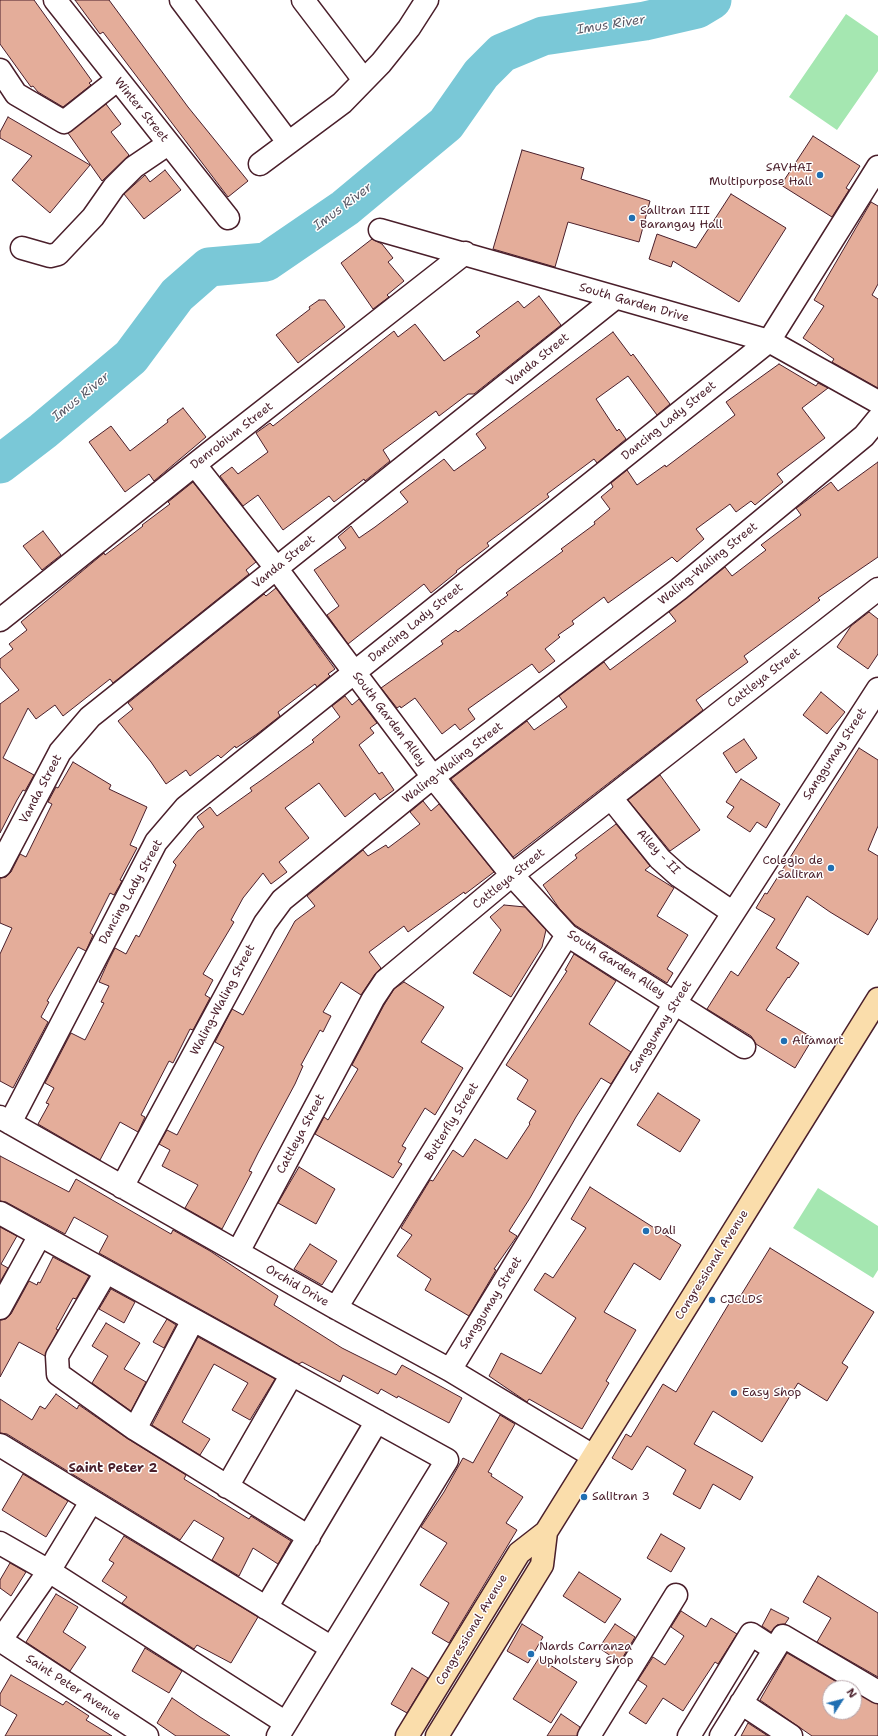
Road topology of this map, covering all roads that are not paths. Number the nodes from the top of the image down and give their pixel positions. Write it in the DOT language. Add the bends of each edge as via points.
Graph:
graph roads {
  1 [pos="55,0"];
  2 [pos="181,0"];
  3 [pos="303,0"];
  4 [pos="427,0"];
  5 [pos="0,70"];
  6 [pos="117,80"];
  7 [pos="364,80"];
  8 [pos="288,142"];
  9 [pos="168,144"];
  10 [pos="260,164"];
  11 [pos="878,167"];
  12 [pos="228,218"];
  13 [pos="380,230"];
  14 [pos="22,248"];
  15 [pos="465,254"];
  16 [pos="615,298"];
  17 [pos="769,341"];
  18 [pos="878,402"];
  19 [pos="878,419"];
  20 [pos="195,465"];
  21 [pos="276,568"];
  22 [pos="878,589"];
  23 [pos="0,620"];
  24 [pos="354,673"];
  25 [pos="878,689"];
  26 [pos="433,777"];
  27 [pos="611,798"];
  28 [pos="0,866"];
  29 [pos="512,875"];
  30 [pos="732,912"];
  31 [pos="567,935"];
  32 [pos="878,999"];
  33 [pos="675,1003"];
  34 [pos="744,1047"];
  35 [pos="5,1120"];
  36 [pos="122,1187"];
  37 [pos="0,1213"];
  38 [pos="40,1236"];
  39 [pos="238,1252"];
  40 [pos="106,1272"];
  41 [pos="0,1308"];
  42 [pos="336,1308"];
  43 [pos="193,1320"];
  44 [pos="450,1370"];
  45 [pos="292,1374"];
  46 [pos="377,1421"];
  47 [pos="135,1429"];
  48 [pos="0,1446"];
  49 [pos="593,1456"];
  50 [pos="227,1487"];
  51 [pos="91,1502"];
  52 [pos="546,1532"];
  53 [pos="309,1537"];
  54 [pos="0,1543"];
  55 [pos="48,1571"];
  56 [pos="676,1596"];
  57 [pos="266,1608"];
  58 [pos="0,1641"];
  59 [pos="332,1648"];
  60 [pos="774,1649"];
  61 [pos="877,1689"];
  62 [pos="741,1703"];
  63 [pos="282,1730"];
  64 [pos="147,1736"];
  65 [pos="407,1736"];
  66 [pos="437,1736"];
  67 [pos="589,1736"];
  68 [pos="689,1736"];
  69 [pos="721,1736"];
  70 [pos="791,1736"];
  1 -- 6 [label="street, Winter Street"];
  2 -- 8 [label="street"];
  3 -- 7 [label="street"];
  4 -- 7 [label="street" via="404,34"];
  5 -- 6 [label="street" via="16,94 64,122"];
  6 -- 9 [label="street, Winter Street"];
  7 -- 8 [label="street" via="342,102"];
  8 -- 10 [label="street"];
  9 -- 12 [label="street, Winter Street"];
  9 -- 14 [label="street" via="134,167 114,187 93,217 58,254 50,256"];
  11 -- 17 [label="street, Dancing Lady Street"];
  13 -- 15 [label="street, South Garden Drive"];
  15 -- 16 [label="street, South Garden Drive"];
  15 -- 20 [label="street, Denrobium Street"];
  16 -- 17 [label="street, South Garden Drive"];
  16 -- 21 [label="street, Vanda Street"];
  17 -- 18 [label="street, South Garden Drive"];
  17 -- 24 [label="street, Dancing Lady Street"];
  19 -- 26 [label="street, Waling-Waling Street" via="864,436 679,589"];
  20 -- 21 [label="street, South Garden Alley"];
  20 -- 23 [label="street, Denrobium Street"];
  21 -- 24 [label="street, South Garden Alley"];
  21 -- 28 [label="street, Vanda Street" via="90,717 60,752"];
  22 -- 27 [label="street, Cattleya Street"];
  24 -- 26 [label="street, South Garden Alley"];
  24 -- 35 [label="street, Dancing Lady Street" via="186,807 156,842"];
  25 -- 30 [label="street, Sanggumay Street"];
  26 -- 29 [label="street, South Garden Alley"];
  26 -- 36 [label="street, Waling-Waling Street" via="282,900 265,923"];
  27 -- 29 [label="street, Cattleya Street"];
  27 -- 30 [label="street, Alley - II" via="660,859 679,876"];
  29 -- 31 [label="street, South Garden Alley"];
  29 -- 39 [label="street, Cattleya Street" via="385,981 372,999"];
  30 -- 33 [label="street, Sanggumay Street"];
  31 -- 33 [label="street, South Garden Alley"];
  31 -- 42 [label="street, Butterfly Street"];
  32 -- 49 [label="main road, Congressional Avenue"];
  33 -- 34 [label="street, South Garden Alley"];
  33 -- 44 [label="street, Sanggumay Street"];
  35 -- 36 [label="street, Orchid Drive"];
  36 -- 39 [label="street, Orchid Drive"];
  37 -- 38 [label="street"];
  38 -- 40 [label="street"];
  38 -- 41 [label="street"];
  39 -- 42 [label="street, Orchid Drive"];
  40 -- 43 [label="street"];
  40 -- 47 [label="street" via="57,1356 58,1374"];
  42 -- 44 [label="street, Orchid Drive"];
  43 -- 45 [label="street"];
  43 -- 47 [label="street"];
  44 -- 49 [label="street, Orchid Drive"];
  45 -- 46 [label="street"];
  45 -- 50 [label="street"];
  46 -- 53 [label="street"];
  46 -- 59 [label="street" via="447,1460"];
  47 -- 50 [label="street"];
  48 -- 51 [label="street"];
  49 -- 52 [label="main road, Congressional Avenue"];
  50 -- 53 [label="street"];
  51 -- 55 [label="street"];
  51 -- 57 [label="street"];
  52 -- 65 [label="main road, Congressional Avenue" via="519,1553"];
  52 -- 66 [label="main road, Congressional Avenue" via="542,1565"];
  53 -- 57 [label="street"];
  54 -- 55 [label="street"];
  55 -- 58 [label="street"];
  55 -- 63 [label="street"];
  56 -- 67 [label="street"];
  57 -- 59 [label="street"];
  58 -- 64 [label="street, Saint Peter Avenue"];
  59 -- 63 [label="street"];
  60 -- 61 [label="street" via="783,1636"];
  60 -- 62 [label="street"];
  60 -- 68 [label="street" via="751,1634"];
  62 -- 69 [label="street"];
  62 -- 70 [label="street"];
}
